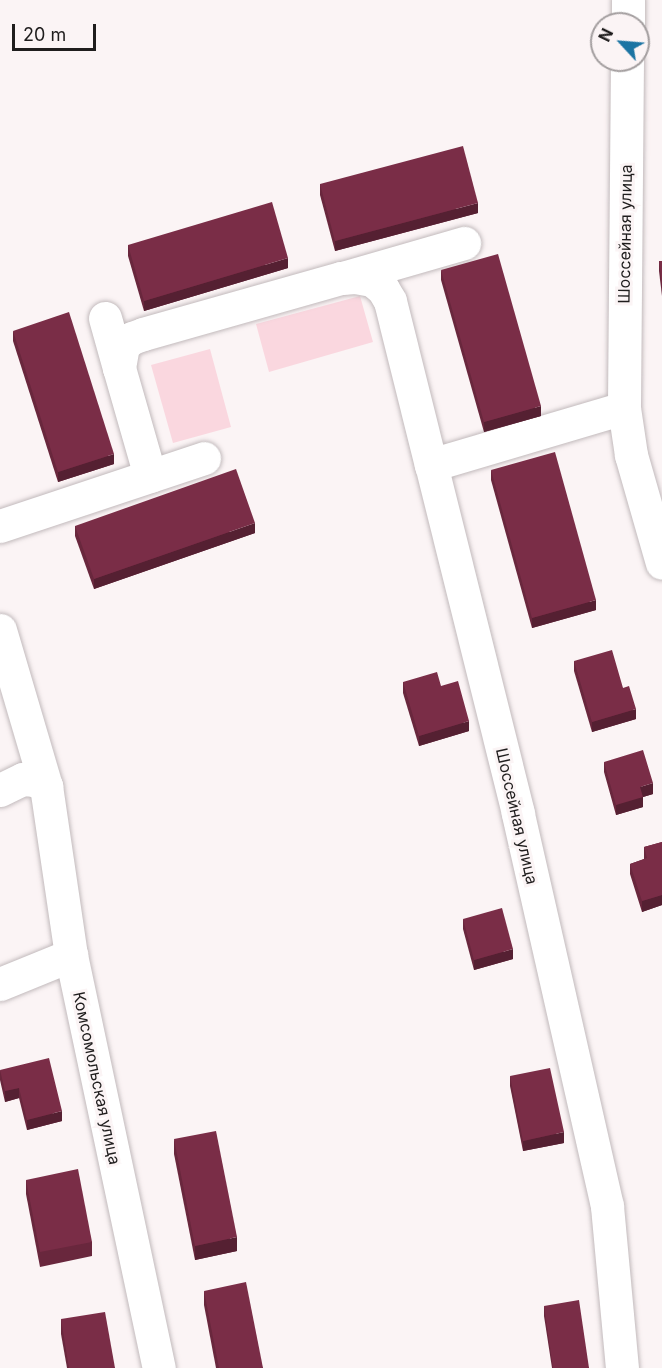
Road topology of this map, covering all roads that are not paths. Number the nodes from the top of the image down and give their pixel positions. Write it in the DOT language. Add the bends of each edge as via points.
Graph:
graph roads {
  1 [pos="627,72"];
  2 [pos="464,243"];
  3 [pos="341,278"];
  4 [pos="105,318"];
  5 [pos="119,368"];
  6 [pos="624,408"];
  7 [pos="204,458"];
  8 [pos="431,465"];
  9 [pos="150,476"];
  10 [pos="0,526"];
  11 [pos="662,563"];
  12 [pos="0,630"];
  13 [pos="46,786"];
  14 [pos="0,790"];
  15 [pos="71,955"];
  16 [pos="0,984"];
  17 [pos="159,1368"];
  18 [pos="622,1368"];
  1 -- 6 [label="street, Шоссейная улица"];
  2 -- 3 [label="street"];
  3 -- 5 [label="street" via="132,338 123,345"];
  3 -- 8 [label="street, Шоссейная улица" via="372,280 390,301"];
  4 -- 5 [label="street"];
  5 -- 9 [label="street"];
  6 -- 8 [label="street"];
  6 -- 11 [label="street, Шоссейная улица" via="631,455"];
  7 -- 9 [label="street"];
  8 -- 18 [label="street, Шоссейная улица" via="518,813 607,1206"];
  9 -- 10 [label="street"];
  12 -- 13 [label="street, Комсомольская улица"];
  13 -- 14 [label="street" via="22,778"];
  13 -- 15 [label="street, Комсомольская улица"];
  15 -- 16 [label="street"];
  15 -- 17 [label="street, Комсомольская улица"];
}
